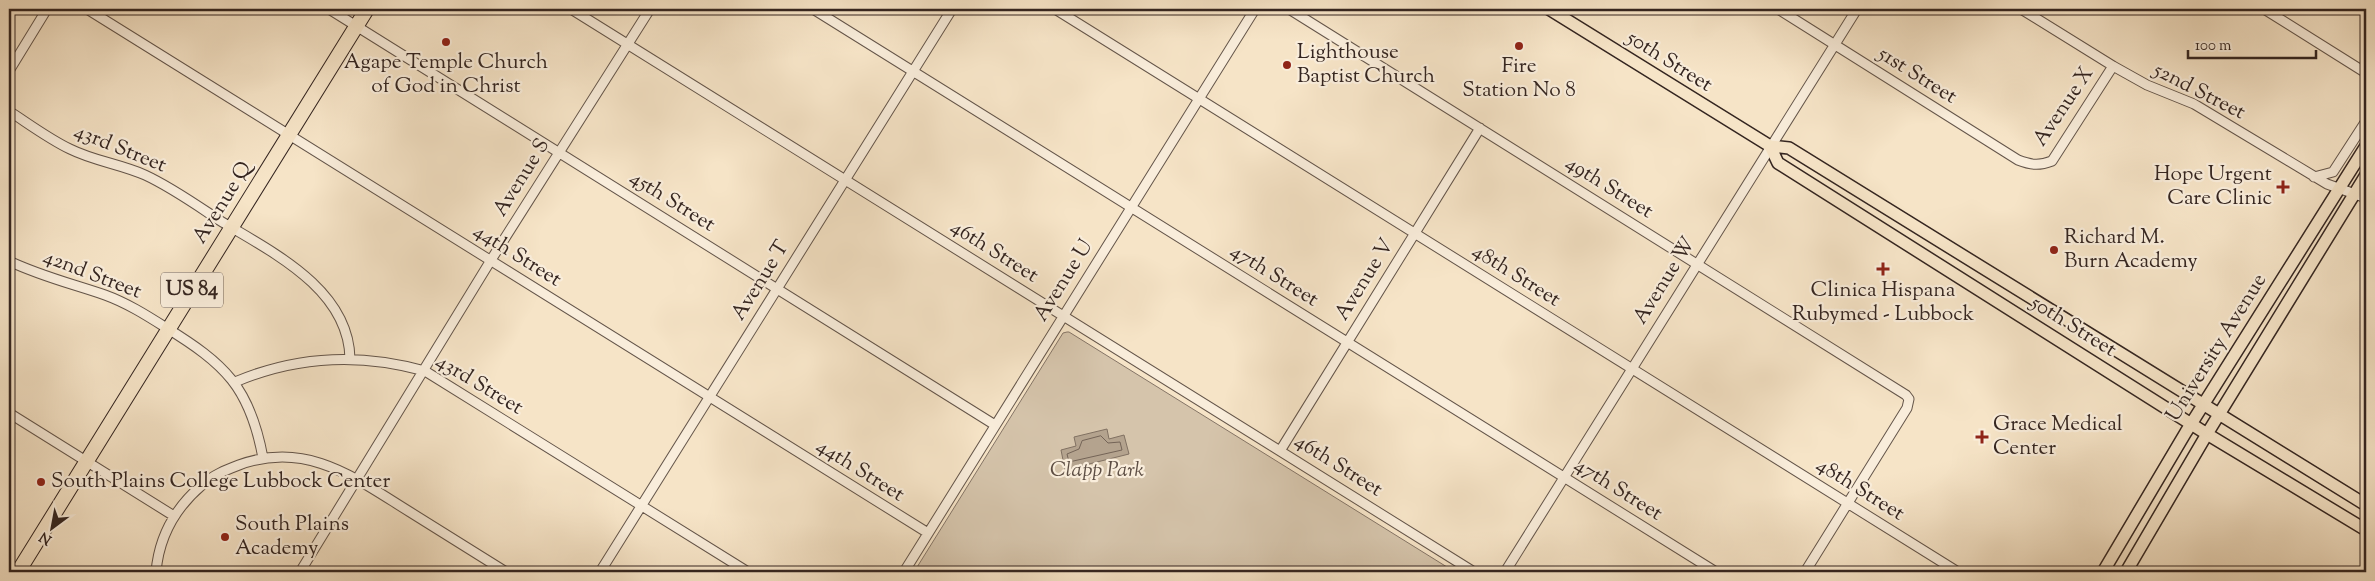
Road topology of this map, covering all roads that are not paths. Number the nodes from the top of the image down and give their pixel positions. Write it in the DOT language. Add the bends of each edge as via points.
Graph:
graph roads {
  1 [pos="48,9"];
  2 [pos="87,9"];
  3 [pos="329,9"];
  4 [pos="367,9"];
  5 [pos="571,9"];
  6 [pos="650,9"];
  7 [pos="814,9"];
  8 [pos="952,9"];
  9 [pos="1055,9"];
  10 [pos="1255,9"];
  11 [pos="1289,9"];
  12 [pos="1549,9"];
  13 [pos="1778,9"];
  14 [pos="1857,9"];
  15 [pos="2021,9"];
  16 [pos="2264,9"];
  17 [pos="356,26"];
  18 [pos="628,44"];
  19 [pos="1835,45"];
  20 [pos="2113,66"];
  21 [pos="9,71"];
  22 [pos="914,71"];
  23 [pos="2366,73"];
  24 [pos="1199,98"];
  25 [pos="9,111"];
  26 [pos="2366,121"];
  27 [pos="1480,128"];
  28 [pos="288,135"];
  29 [pos="1770,146"];
  30 [pos="2366,146"];
  31 [pos="559,152"];
  32 [pos="2042,165"];
  33 [pos="2366,175"];
  34 [pos="2314,177"];
  35 [pos="846,180"];
  36 [pos="2339,190"];
  37 [pos="2354,194"];
  38 [pos="2366,198"];
  39 [pos="1131,207"];
  40 [pos="232,227"];
  41 [pos="1415,233"];
  42 [pos="9,260"];
  43 [pos="491,260"];
  44 [pos="1697,263"];
  45 [pos="777,289"];
  46 [pos="1064,316"];
  47 [pos="168,329"];
  48 [pos="1348,342"];
  49 [pos="350,359"];
  50 [pos="1631,368"];
  51 [pos="425,371"];
  52 [pos="234,382"];
  53 [pos="709,397"];
  54 [pos="2204,403"];
  55 [pos="9,413"];
  56 [pos="2220,414"];
  57 [pos="2191,424"];
  58 [pos="995,425"];
  59 [pos="2207,434"];
  60 [pos="1280,451"];
  61 [pos="263,458"];
  62 [pos="86,462"];
  63 [pos="1564,477"];
  64 [pos="357,480"];
  65 [pos="1848,504"];
  66 [pos="2366,505"];
  67 [pos="641,506"];
  68 [pos="174,516"];
  69 [pos="2366,530"];
  70 [pos="928,534"];
  71 [pos="2113,553"];
  72 [pos="2128,568"];
  73 [pos="18,572"];
  74 [pos="156,572"];
  75 [pos="300,572"];
  76 [pos="506,572"];
  77 [pos="600,572"];
  78 [pos="748,572"];
  79 [pos="904,572"];
  80 [pos="1474,572"];
  81 [pos="1505,572"];
  82 [pos="1716,572"];
  83 [pos="1806,572"];
  84 [pos="1958,572"];
  85 [pos="2103,572"];
  1 -- 21 [label="street"];
  2 -- 28 [label="street, 44th Street"];
  3 -- 17 [label="street, 45th Street"];
  4 -- 17 [label="highway, Avenue Q / US 84"];
  5 -- 18 [label="street, 46th Street"];
  6 -- 18 [label="street, Avenue S"];
  7 -- 22 [label="street, 47th Street"];
  8 -- 22 [label="street, Avenue T"];
  9 -- 24 [label="street, 48th Street"];
  10 -- 24 [label="street, Avenue U"];
  11 -- 27 [label="street, 49th Street"];
  12 -- 29 [label="main road, 50th Street"];
  13 -- 19 [label="street, 51st Street"];
  14 -- 19 [label="street, Avenue W"];
  15 -- 20 [label="street, 52nd Street"];
  16 -- 23 [label="street"];
  17 -- 28 [label="highway, Avenue Q / US 84"];
  17 -- 31 [label="street, 45th Street"];
  18 -- 31 [label="street, Avenue S"];
  18 -- 35 [label="street, 46th Street"];
  19 -- 29 [label="street, Avenue W"];
  19 -- 32 [label="street, 51st Street" via="2018,160"];
  20 -- 32 [label="street, Avenue X" via="2052,161"];
  20 -- 34 [label="street, 52nd Street" via="2194,104"];
  22 -- 35 [label="street, Avenue T"];
  22 -- 39 [label="street, 47th Street"];
  24 -- 39 [label="street, Avenue U"];
  24 -- 41 [label="street, 48th Street"];
  25 -- 40 [label="street, 43rd Street" via="67,148 160,182"];
  26 -- 34 [label="street" via="2333,172"];
  27 -- 41 [label="street, Avenue V"];
  27 -- 44 [label="street, 49th Street"];
  28 -- 40 [label="highway, Avenue Q / US 84"];
  28 -- 43 [label="street, 44th Street"];
  29 -- 44 [label="street, Avenue W"];
  29 -- 54 [label="main road, 50th Street" via="1789,148"];
  29 -- 57 [label="main road, 50th Street" via="1778,163"];
  30 -- 36 [label="main road, University Avenue"];
  31 -- 43 [label="street, Avenue S"];
  31 -- 45 [label="street, 45th Street"];
  33 -- 37 [label="main road, University Avenue"];
  34 -- 36 [label="street, 52nd Street"];
  35 -- 45 [label="street, Avenue T"];
  35 -- 46 [label="street, 46th Street"];
  36 -- 37 [label="street, 52nd Street"];
  36 -- 54 [label="main road, University Avenue"];
  37 -- 38 [label="street, 52nd Street"];
  37 -- 56 [label="main road, University Avenue"];
  39 -- 46 [label="street, Avenue U"];
  39 -- 48 [label="street, 47th Street"];
  40 -- 47 [label="highway, Avenue Q / US 84"];
  40 -- 49 [label="street, 43rd Street" via="288,262 320,292 346,330"];
  41 -- 48 [label="street, Avenue V"];
  41 -- 50 [label="street, 48th Street"];
  42 -- 47 [label="street, 42nd Street" via="42,276 119,301"];
  43 -- 51 [label="street, Avenue S"];
  43 -- 53 [label="street, 44th Street"];
  44 -- 50 [label="street, Avenue W"];
  44 -- 65 [label="street, 49th Street" via="1909,399 1907,408"];
  45 -- 53 [label="street, Avenue T"];
  45 -- 58 [label="street, 45th Street"];
  46 -- 58 [label="street, Avenue U"];
  46 -- 60 [label="street, 46th Street"];
  47 -- 52 [label="street, 42nd Street" via="221,366"];
  47 -- 62 [label="highway, Avenue Q / US 84"];
  48 -- 60 [label="street, Avenue V"];
  48 -- 63 [label="street, 47th Street"];
  49 -- 51 [label="street, 43rd Street" via="404,365"];
  49 -- 52 [label="street" via="296,363"];
  50 -- 63 [label="street, Avenue W"];
  50 -- 65 [label="street, 48th Street"];
  51 -- 64 [label="street, Avenue S"];
  51 -- 67 [label="street, 43rd Street"];
  52 -- 61 [label="street, 42nd Street" via="251,412"];
  53 -- 67 [label="street, Avenue T"];
  53 -- 70 [label="street, 44th Street"];
  54 -- 56 [label="main road, 50th Street"];
  54 -- 57 [label="main road, University Avenue"];
  55 -- 62 [label="street"];
  56 -- 59 [label="main road, University Avenue"];
  56 -- 66 [label="main road, 50th Street"];
  57 -- 59 [label="main road, 50th Street"];
  57 -- 71 [label="main road, University Avenue"];
  58 -- 70 [label="street, Avenue U"];
  59 -- 69 [label="main road, 50th Street"];
  59 -- 72 [label="main road, University Avenue"];
  60 -- 80 [label="street, 46th Street"];
  61 -- 64 [label="street" via="295,457 318,462"];
  61 -- 68 [label="street" via="222,471 193,493"];
  62 -- 68 [label="street"];
  62 -- 73 [label="highway, Avenue Q / US 84"];
  63 -- 81 [label="street, Avenue W"];
  63 -- 82 [label="street, 47th Street"];
  64 -- 75 [label="street, Avenue S"];
  64 -- 76 [label="street"];
  65 -- 83 [label="street"];
  65 -- 84 [label="street, 48th Street"];
  67 -- 77 [label="street, Avenue T"];
  67 -- 78 [label="street, 43rd Street"];
  68 -- 74 [label="street" via="162,541"];
  70 -- 79 [label="street, Avenue U"];
  71 -- 72 [label="main road"];
  71 -- 85 [label="main road, University Avenue"];
}
